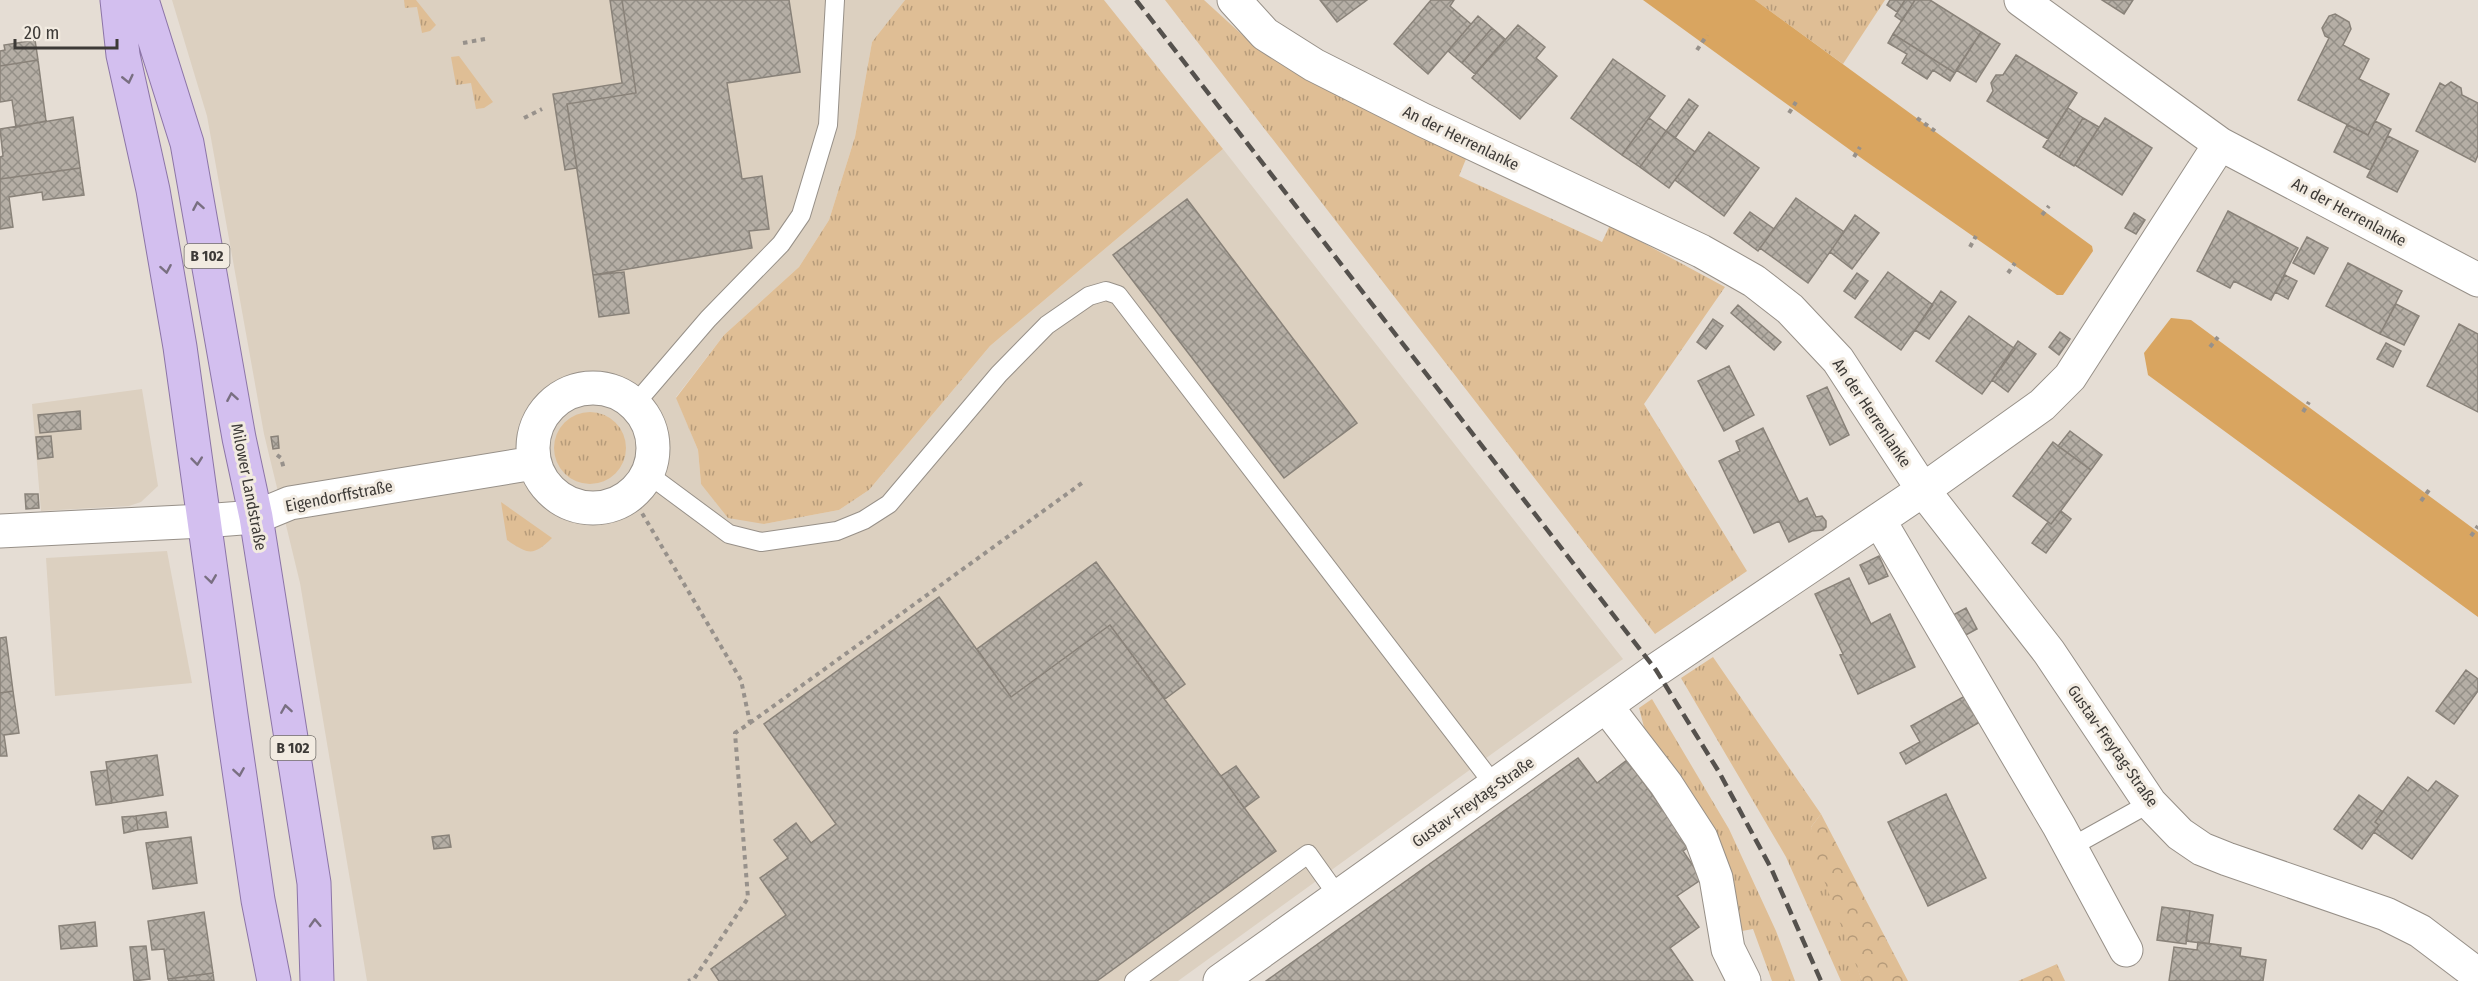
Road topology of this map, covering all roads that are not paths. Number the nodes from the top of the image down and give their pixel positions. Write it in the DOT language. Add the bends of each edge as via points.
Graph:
graph roads {
  1 [pos="117,0"];
  2 [pos="142,0"];
  3 [pos="835,0"];
  4 [pos="1234,0"];
  5 [pos="2021,0"];
  6 [pos="2220,144"];
  7 [pos="2478,280"];
  8 [pos="635,404"];
  9 [pos="534,463"];
  10 [pos="640,484"];
  11 [pos="1923,490"];
  12 [pos="256,517"];
  13 [pos="1879,520"];
  14 [pos="203,521"];
  15 [pos="0,531"];
  16 [pos="1606,706"];
  17 [pos="1495,786"];
  18 [pos="2150,803"];
  19 [pos="2071,847"];
  20 [pos="1338,896"];
  21 [pos="2126,950"];
  22 [pos="2478,975"];
  23 [pos="274,981"];
  24 [pos="317,981"];
  25 [pos="1134,981"];
  26 [pos="1220,981"];
  27 [pos="1744,981"];
  1 -- 14 [label="main road, B 102, one-way" via="123,55 153,190 178,335"];
  12 -- 2 [label="main road, Milower Landstraße / B 102, one-way" via="187,143"];
  3 -- 8 [label="lane" via="828,125 801,215 781,244 708,319"];
  4 -- 11 [label="street, An der Herrenlanke" via="1265,34 1314,64 1701,251 1754,281 1790,309 1838,360"];
  5 -- 6 [label="street, An der Herrenlanke"];
  6 -- 7 [label="street, An der Herrenlanke"];
  6 -- 11 [label="street" via="2070,377 2042,405"];
  8 -- 9 [label="street" via="616,392 593,387 557,399 534,434"];
  8 -- 10 [label="street" via="653,437 652,462"];
  9 -- 10 [label="street" via="547,488 582,508 609,507"];
  9 -- 12 [label="street, Eigendorffstraße" via="290,503"];
  10 -- 17 [label="lane" via="729,534 761,542 837,531 889,504 999,374 1047,325 1089,296 1106,291 1118,295"];
  11 -- 13 [label="street, Gustav-Freytag-Straße"];
  11 -- 18 [label="street, Gustav-Freytag-Straße" via="2049,652"];
  12 -- 14 [label="street, Eigendorffstraße"];
  24 -- 12 [label="main road, Milower Landstraße / B 102, one-way" via="314,883"];
  13 -- 16 [label="street, Gustav-Freytag-Straße"];
  13 -- 19 [label="street"];
  14 -- 15 [label="street, Eigendorffstraße"];
  14 -- 23 [label="main road, B 102, one-way"];
  16 -- 17 [label="street, Gustav-Freytag-Straße"];
  16 -- 27 [label="street" via="1666,784 1701,838 1716,878 1728,949"];
  17 -- 20 [label="street, Gustav-Freytag-Straße"];
  18 -- 19 [label="lane"];
  18 -- 22 [label="street, Gustav-Freytag-Straße" via="2180,834 2202,849 2386,914 2420,931"];
  19 -- 21 [label="street"];
  20 -- 25 [label="lane" via="1308,854"];
  20 -- 26 [label="street, Gustav-Freytag-Straße"];
}
